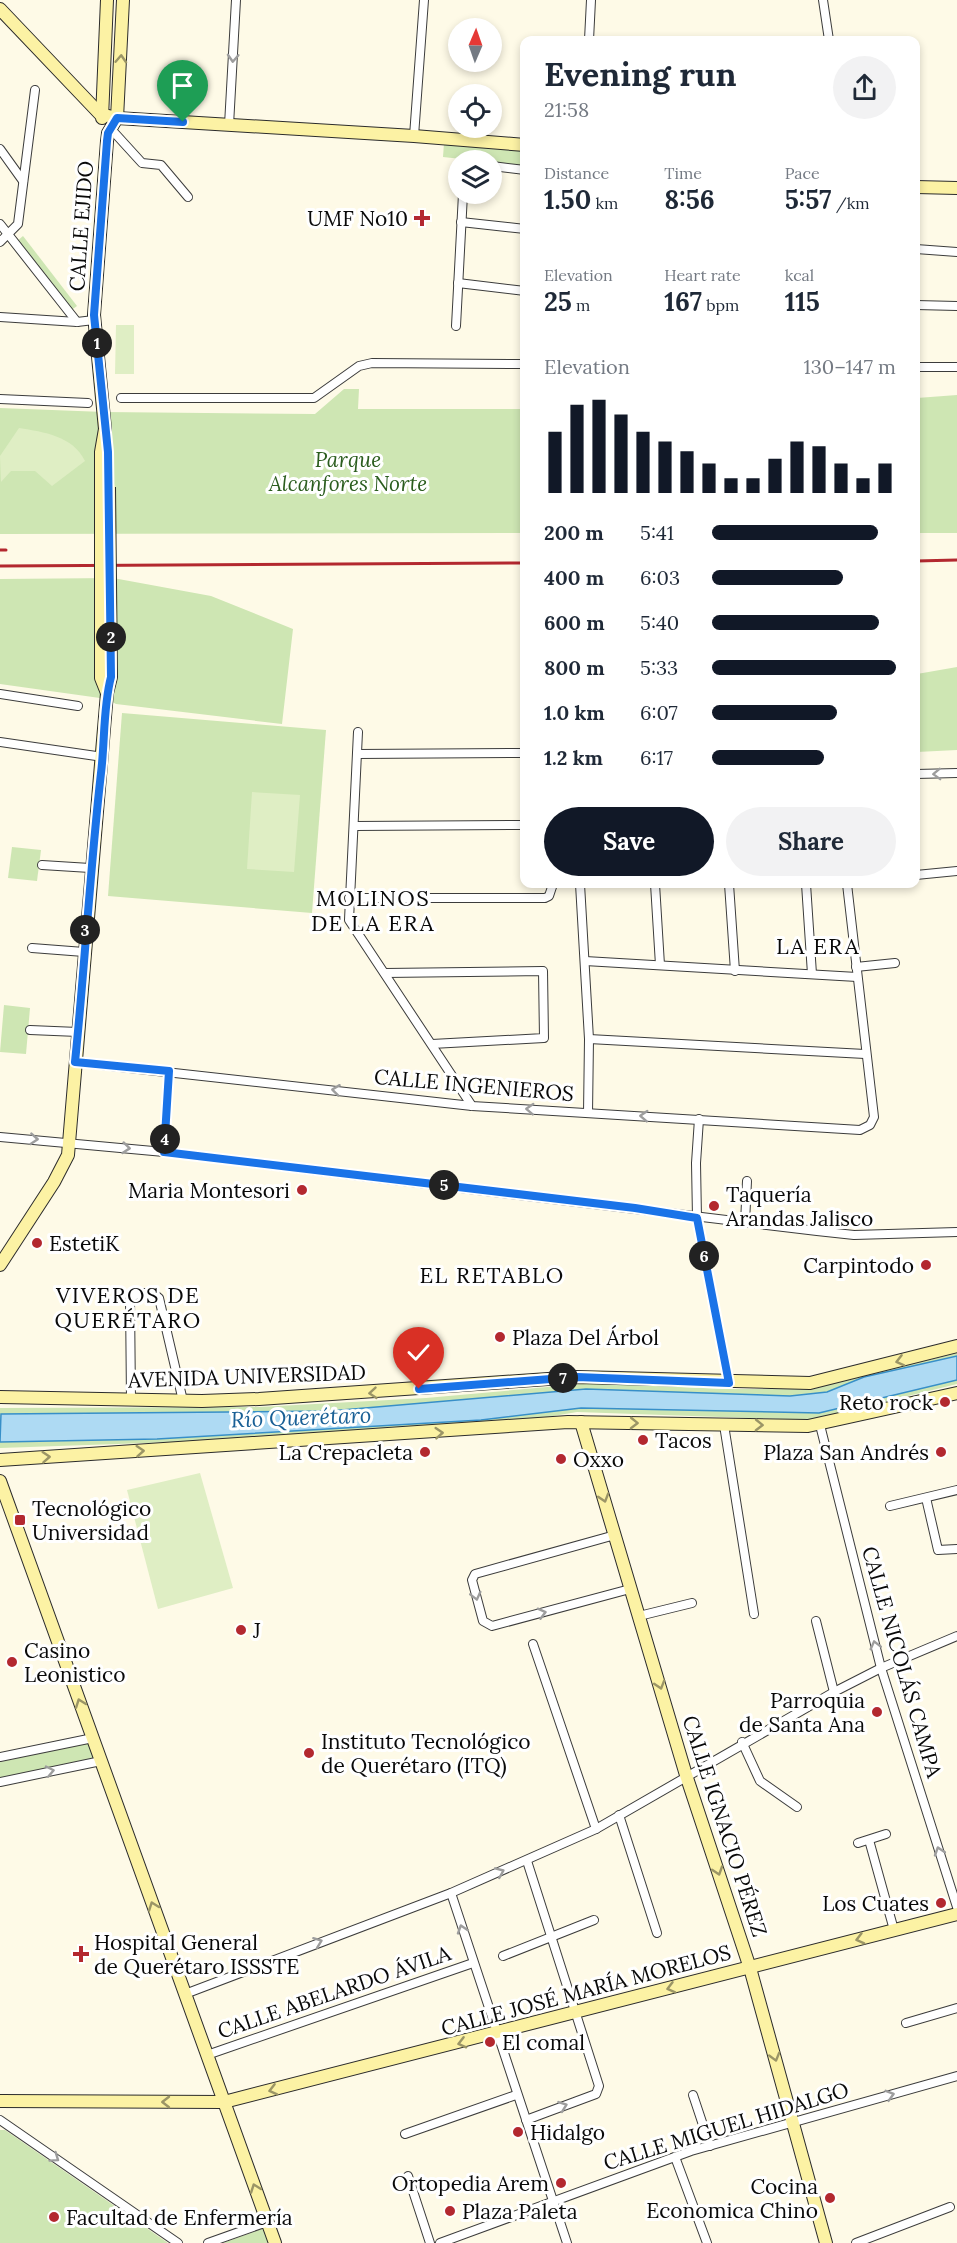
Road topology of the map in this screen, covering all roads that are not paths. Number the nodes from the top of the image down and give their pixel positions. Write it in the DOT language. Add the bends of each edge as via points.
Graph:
graph roads {
  1 [pos="107,0"];
  2 [pos="123,0"];
  3 [pos="236,0"];
  4 [pos="424,0"];
  5 [pos="591,0"];
  6 [pos="823,0"];
  7 [pos="0,9"];
  8 [pos="589,36"];
  9 [pos="828,36"];
  10 [pos="35,90"];
  11 [pos="100,114"];
  12 [pos="229,125"];
  13 [pos="112,127"];
  14 [pos="414,136"];
  15 [pos="520,145"];
  16 [pos="0,149"];
  17 [pos="502,167"];
  18 [pos="520,169"];
  19 [pos="23,181"];
  20 [pos="920,187"];
  21 [pos="957,188"];
  22 [pos="188,197"];
  23 [pos="462,204"];
  24 [pos="461,222"];
  25 [pos="0,224"];
  26 [pos="520,228"];
  27 [pos="8,236"];
  28 [pos="0,242"];
  29 [pos="920,249"];
  30 [pos="957,252"];
  31 [pos="458,283"];
  32 [pos="520,290"];
  33 [pos="920,304"];
  34 [pos="957,306"];
  35 [pos="0,317"];
  36 [pos="94,320"];
  37 [pos="77,322"];
  38 [pos="456,326"];
  39 [pos="520,364"];
  40 [pos="920,367"];
  41 [pos="957,367"];
  42 [pos="121,398"];
  43 [pos="0,399"];
  44 [pos="88,403"];
  45 [pos="0,694"];
  46 [pos="78,706"];
  47 [pos="358,732"];
  48 [pos="0,741"];
  49 [pos="520,753"];
  50 [pos="357,754"];
  51 [pos="103,757"];
  52 [pos="957,773"];
  53 [pos="920,774"];
  54 [pos="520,825"];
  55 [pos="354,826"];
  56 [pos="42,865"];
  57 [pos="90,868"];
  58 [pos="957,871"];
  59 [pos="920,875"];
  60 [pos="552,888"];
  61 [pos="580,888"];
  62 [pos="655,888"];
  63 [pos="729,888"];
  64 [pos="806,888"];
  65 [pos="847,888"];
  66 [pos="349,898"];
  67 [pos="32,948"];
  68 [pos="84,952"];
  69 [pos="585,961"];
  70 [pos="895,963"];
  71 [pos="660,965"];
  72 [pos="856,967"];
  73 [pos="735,970"];
  74 [pos="385,973"];
  75 [pos="812,974"];
  76 [pos="857,977"];
  77 [pos="30,1030"];
  78 [pos="78,1032"];
  79 [pos="589,1039"];
  80 [pos="432,1044"];
  81 [pos="865,1054"];
  82 [pos="75,1062"];
  83 [pos="169,1071"];
  84 [pos="472,1106"];
  85 [pos="588,1113"];
  86 [pos="699,1119"];
  87 [pos="0,1137"];
  88 [pos="68,1142"];
  89 [pos="164,1152"];
  90 [pos="747,1181"];
  91 [pos="697,1218"];
  92 [pos="745,1223"];
  93 [pos="957,1232"];
  94 [pos="0,1258"];
  95 [pos="0,1266"];
  96 [pos="957,1346"];
  97 [pos="729,1383"];
  98 [pos="957,1393"];
  99 [pos="0,1397"];
  100 [pos="131,1400"];
  101 [pos="183,1401"];
  102 [pos="581,1422"];
  103 [pos="724,1425"];
  104 [pos="820,1425"];
  105 [pos="2,1458"];
  106 [pos="0,1481"];
  107 [pos="957,1490"];
  108 [pos="926,1498"];
  109 [pos="890,1506"];
  110 [pos="615,1535"];
  111 [pos="957,1549"];
  112 [pos="630,1589"];
  113 [pos="692,1603"];
  114 [pos="754,1614"];
  115 [pos="639,1616"];
  116 [pos="816,1621"];
  117 [pos="957,1636"];
  118 [pos="533,1644"];
  119 [pos="881,1668"];
  120 [pos="834,1692"];
  121 [pos="93,1738"];
  122 [pos="742,1743"];
  123 [pos="0,1757"];
  124 [pos="101,1761"];
  125 [pos="686,1775"];
  126 [pos="0,1782"];
  127 [pos="797,1807"];
  128 [pos="619,1815"];
  129 [pos="596,1829"];
  130 [pos="885,1834"];
  131 [pos="869,1840"];
  132 [pos="858,1843"];
  133 [pos="527,1861"];
  134 [pos="451,1893"];
  135 [pos="957,1907"];
  136 [pos="957,1914"];
  137 [pos="594,1920"];
  138 [pos="894,1930"];
  139 [pos="657,1934"];
  140 [pos="552,1936"];
  141 [pos="503,1956"];
  142 [pos="473,1963"];
  143 [pos="750,1968"];
  144 [pos="185,1994"];
  145 [pos="957,2008"];
  146 [pos="575,2014"];
  147 [pos="906,2023"];
  148 [pos="496,2035"];
  149 [pos="207,2055"];
  150 [pos="957,2076"];
  151 [pos="516,2095"];
  152 [pos="693,2095"];
  153 [pos="0,2102"];
  154 [pos="224,2102"];
  155 [pos="526,2120"];
  156 [pos="794,2122"];
  157 [pos="2,2123"];
  158 [pos="405,2134"];
  159 [pos="710,2146"];
  160 [pos="675,2157"];
  161 [pos="408,2176"];
  162 [pos="553,2201"];
  163 [pos="950,2207"];
  164 [pos="267,2222"];
  165 [pos="178,2243"];
  166 [pos="208,2243"];
  167 [pos="275,2243"];
  168 [pos="430,2243"];
  169 [pos="440,2243"];
  170 [pos="567,2243"];
  171 [pos="707,2243"];
  172 [pos="826,2243"];
  173 [pos="856,2243"];
  1 -- 11 [label="street, CALLE EJIDO"];
  13 -- 2 [label="street, CALLE EJIDO, one-way"];
  3 -- 12 [label="street, one-way"];
  4 -- 14 [label="street"];
  5 -- 8 [label="street"];
  6 -- 9 [label="street"];
  7 -- 11 [label="street"];
  10 -- 19 [label="street"];
  11 -- 13 [label="street"];
  11 -- 13 [label="street, CALLE EJIDO"];
  12 -- 13 [label="street"];
  12 -- 14 [label="street"];
  13 -- 22 [label="street" via="142,164 161,165"];
  13 -- 36 [label="street, CALLE EJIDO"];
  14 -- 15 [label="street"];
  16 -- 19 [label="street"];
  17 -- 18 [label="street"];
  19 -- 27 [label="street" via="18,224"];
  20 -- 21 [label="street"];
  23 -- 24 [label="street"];
  24 -- 26 [label="street"];
  24 -- 31 [label="street"];
  25 -- 27 [label="street"];
  27 -- 28 [label="street"];
  27 -- 37 [label="street"];
  29 -- 30 [label="street"];
  31 -- 32 [label="street"];
  31 -- 38 [label="street"];
  33 -- 34 [label="street"];
  35 -- 37 [label="street"];
  36 -- 37 [label="street"];
  36 -- 51 [label="street, CALLE EJIDO, bridge" via="108,452 111,677"];
  39 -- 42 [label="street" via="372,363 359,366 314,398"];
  40 -- 41 [label="street"];
  43 -- 44 [label="street"];
  45 -- 46 [label="street"];
  47 -- 50 [label="street"];
  48 -- 51 [label="street"];
  49 -- 50 [label="street"];
  50 -- 55 [label="street"];
  51 -- 57 [label="street, CALLE EJIDO"];
  52 -- 53 [label="street, one-way"];
  54 -- 55 [label="street"];
  55 -- 66 [label="street"];
  56 -- 57 [label="street"];
  57 -- 68 [label="street, CALLE EJIDO"];
  58 -- 59 [label="street"];
  60 -- 66 [label="street" via="545,898"];
  61 -- 69 [label="street"];
  62 -- 71 [label="street"];
  63 -- 73 [label="street"];
  64 -- 75 [label="street"];
  65 -- 72 [label="street"];
  66 -- 74 [label="street" via="352,927"];
  67 -- 68 [label="street"];
  68 -- 78 [label="street, CALLE EJIDO"];
  69 -- 71 [label="street"];
  69 -- 79 [label="street"];
  70 -- 72 [label="street"];
  71 -- 73 [label="street"];
  72 -- 76 [label="street"];
  73 -- 75 [label="street"];
  74 -- 80 [label="street"];
  74 -- 80 [label="street" via="543,971 544,1038"];
  75 -- 76 [label="street"];
  76 -- 81 [label="street"];
  77 -- 78 [label="street"];
  78 -- 82 [label="street, CALLE EJIDO"];
  79 -- 81 [label="street"];
  79 -- 85 [label="street"];
  80 -- 84 [label="street"];
  81 -- 86 [label="street, CALLE INGENIEROS" via="874,1117 870,1125 860,1130"];
  82 -- 83 [label="street, CALLE INGENIEROS"];
  82 -- 88 [label="street, CALLE EJIDO"];
  84 -- 83 [label="street, CALLE INGENIEROS, one-way"];
  83 -- 89 [label="street"];
  85 -- 84 [label="street, CALLE INGENIEROS, one-way"];
  86 -- 85 [label="street, CALLE INGENIEROS, one-way"];
  86 -- 91 [label="street"];
  87 -- 88 [label="street, one-way"];
  88 -- 89 [label="street, one-way"];
  88 -- 94 [label="street"];
  88 -- 95 [label="street" via="68,1155 54,1182"];
  89 -- 91 [label="street"];
  90 -- 92 [label="street"];
  91 -- 92 [label="street"];
  91 -- 97 [label="street"];
  92 -- 93 [label="street" via="854,1235"];
  96 -- 97 [label="street, AVENIDA UNIVERSIDAD, one-way" via="810,1383"];
  97 -- 101 [label="street, AVENIDA UNIVERSIDAD, one-way" via="577,1377 307,1397"];
  98 -- 104 [label="street"];
  99 -- 100 [label="street, AVENIDA UNIVERSIDAD"];
  100 -- 101 [label="street, AVENIDA UNIVERSIDAD"];
  100 -- 101 [label="street" via="130,1300 137,1294 153,1294 159,1298"];
  102 -- 103 [label="street, one-way"];
  105 -- 102 [label="street, one-way"];
  102 -- 110 [label="street, CALLE IGNACIO PÉREZ, one-way"];
  103 -- 104 [label="street, one-way"];
  103 -- 114 [label="street"];
  119 -- 104 [label="street, CALLE NICOLÁS CAMPA, one-way"];
  121 -- 106 [label="street, one-way"];
  107 -- 108 [label="street"];
  108 -- 109 [label="street"];
  108 -- 111 [label="street" via="938,1550"];
  110 -- 112 [label="street, CALLE IGNACIO PÉREZ"];
  110 -- 112 [label="street, one-way" via="482,1571 472,1580 486,1625 492,1626"];
  112 -- 115 [label="street, CALLE IGNACIO PÉREZ"];
  113 -- 115 [label="street"];
  115 -- 125 [label="street, CALLE IGNACIO PÉREZ, one-way"];
  116 -- 120 [label="street"];
  117 -- 119 [label="street"];
  118 -- 129 [label="street"];
  119 -- 120 [label="street"];
  135 -- 119 [label="street, CALLE NICOLÁS CAMPA, one-way"];
  120 -- 122 [label="street"];
  121 -- 123 [label="street"];
  121 -- 124 [label="street"];
  122 -- 125 [label="street"];
  122 -- 127 [label="street" via="760,1781"];
  126 -- 124 [label="street, one-way"];
  144 -- 124 [label="street, one-way"];
  125 -- 128 [label="street"];
  125 -- 143 [label="street, CALLE IGNACIO PÉREZ, one-way"];
  128 -- 129 [label="street"];
  128 -- 139 [label="street"];
  129 -- 133 [label="street"];
  130 -- 131 [label="street"];
  131 -- 132 [label="street"];
  131 -- 138 [label="street"];
  134 -- 133 [label="street, one-way"];
  133 -- 140 [label="street"];
  142 -- 134 [label="street, one-way"];
  144 -- 134 [label="street, one-way"];
  136 -- 138 [label="street, CALLE JOSÉ MARÍA MORELOS"];
  137 -- 140 [label="street"];
  138 -- 143 [label="street, CALLE JOSÉ MARÍA MORELOS, one-way"];
  140 -- 141 [label="street"];
  140 -- 146 [label="street"];
  142 -- 148 [label="street"];
  142 -- 149 [label="street, CALLE ABELARDO ÁVILA"];
  143 -- 146 [label="street, CALLE JOSÉ MARÍA MORELOS, one-way"];
  143 -- 156 [label="street, CALLE IGNACIO PÉREZ, one-way"];
  144 -- 149 [label="street"];
  145 -- 147 [label="street"];
  146 -- 148 [label="street, CALLE JOSÉ MARÍA MORELOS"];
  155 -- 146 [label="street, one-way" via="598,2091"];
  148 -- 151 [label="street"];
  148 -- 154 [label="street, CALLE JOSÉ MARÍA MORELOS, one-way"];
  149 -- 154 [label="street"];
  156 -- 150 [label="street, CALLE MIGUEL HIDALGO, one-way"];
  151 -- 155 [label="street"];
  151 -- 158 [label="street"];
  152 -- 159 [label="street"];
  154 -- 153 [label="street, CALLE JOSÉ MARÍA MORELOS, one-way"];
  164 -- 154 [label="street, one-way"];
  155 -- 162 [label="street"];
  156 -- 159 [label="street, CALLE MIGUEL HIDALGO"];
  156 -- 172 [label="street, CALLE IGNACIO PÉREZ"];
  157 -- 165 [label="street, one-way"];
  159 -- 160 [label="street, CALLE MIGUEL HIDALGO"];
  160 -- 162 [label="street, CALLE MIGUEL HIDALGO"];
  160 -- 171 [label="street"];
  161 -- 168 [label="street"];
  162 -- 169 [label="street, CALLE MIGUEL HIDALGO"];
  162 -- 170 [label="street"];
  163 -- 173 [label="street"];
  164 -- 166 [label="street"];
  164 -- 167 [label="street"];
}
